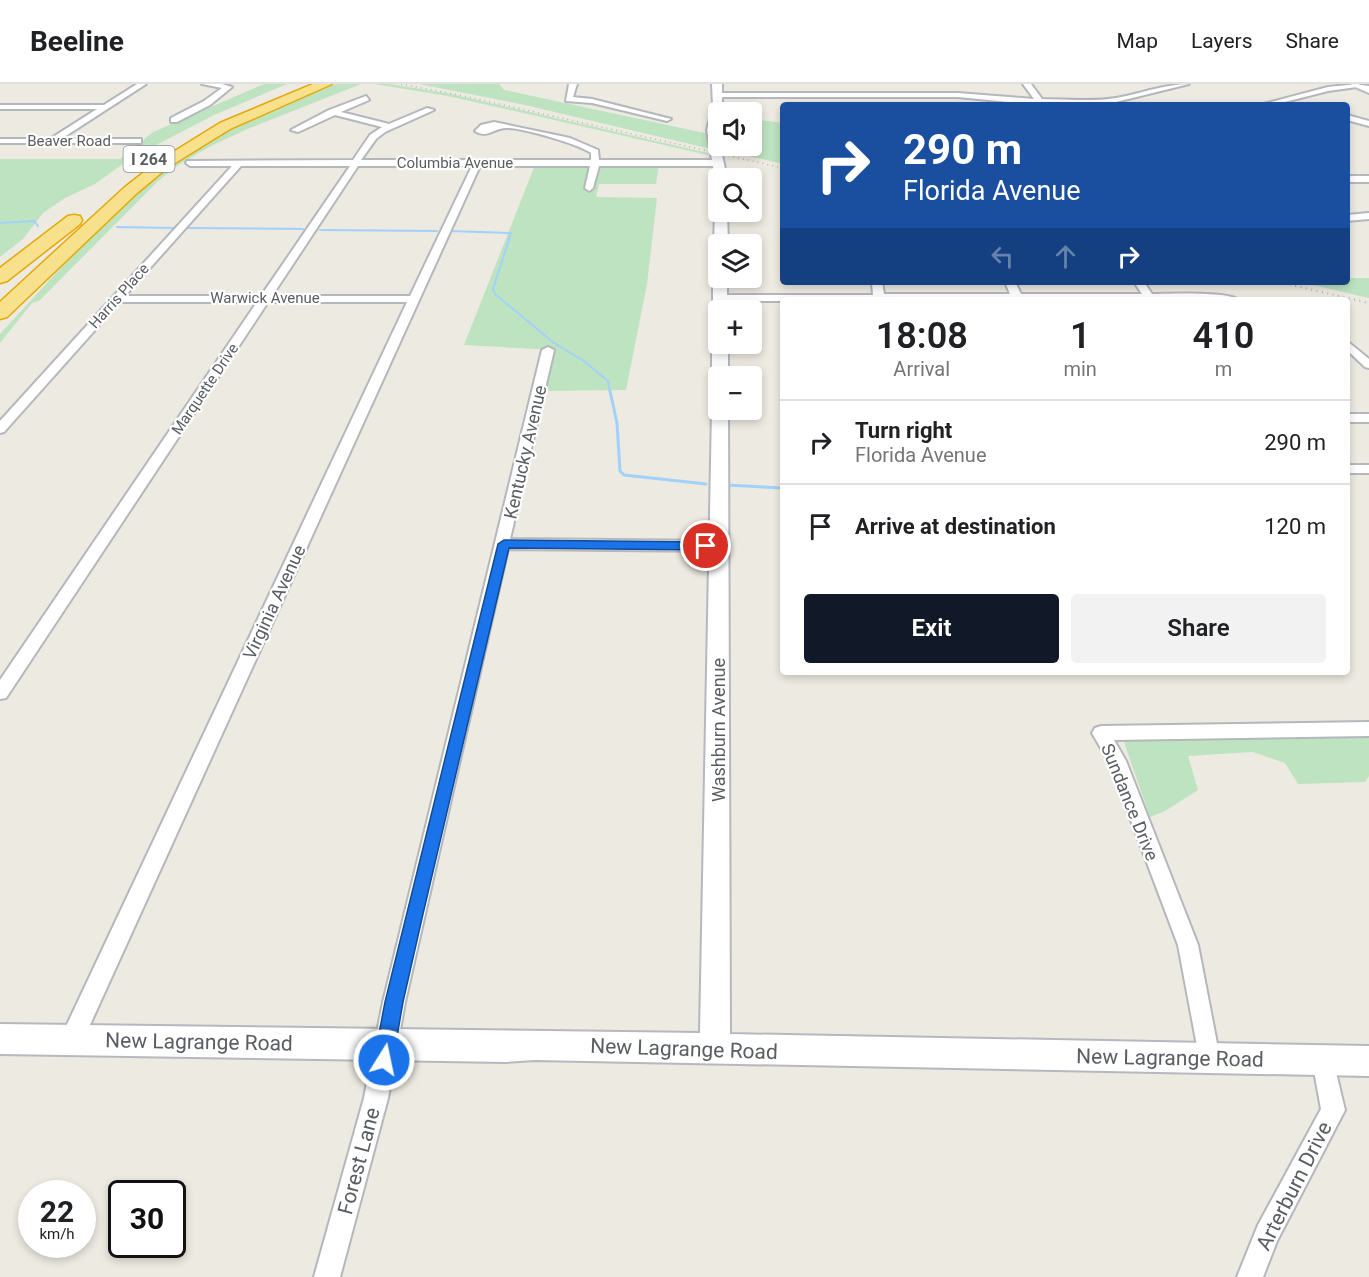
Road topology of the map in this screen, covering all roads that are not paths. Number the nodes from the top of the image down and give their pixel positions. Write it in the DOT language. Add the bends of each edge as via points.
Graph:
graph roads {
  1 [pos="142,84"];
  2 [pos="206,84"];
  3 [pos="305,84"];
  4 [pos="325,84"];
  5 [pos="573,84"];
  6 [pos="942,84"];
  7 [pos="1027,84"];
  8 [pos="1185,84"];
  9 [pos="1362,87"];
  10 [pos="717,89"];
  11 [pos="831,91"];
  12 [pos="948,95"];
  13 [pos="366,98"];
  14 [pos="1291,98"];
  15 [pos="834,102"];
  16 [pos="952,102"];
  17 [pos="1028,102"];
  18 [pos="1039,102"];
  19 [pos="1065,102"];
  20 [pos="1276,102"];
  21 [pos="1303,102"];
  22 [pos="0,107"];
  23 [pos="106,107"];
  24 [pos="430,110"];
  25 [pos="332,112"];
  26 [pos="1350,118"];
  27 [pos="667,119"];
  28 [pos="174,120"];
  29 [pos="1369,124"];
  30 [pos="504,125"];
  31 [pos="390,127"];
  32 [pos="295,130"];
  33 [pos="0,141"];
  34 [pos="52,141"];
  35 [pos="138,141"];
  36 [pos="190,163"];
  37 [pos="239,163"];
  38 [pos="358,163"];
  39 [pos="477,163"];
  40 [pos="596,163"];
  41 [pos="719,163"];
  42 [pos="720,168"];
  43 [pos="1350,179"];
  44 [pos="1369,179"];
  45 [pos="116,183"];
  46 [pos="589,188"];
  47 [pos="89,207"];
  48 [pos="1369,216"];
  49 [pos="1350,218"];
  50 [pos="74,220"];
  51 [pos="93,227"];
  52 [pos="0,277"];
  53 [pos="0,290"];
  54 [pos="267,298"];
  55 [pos="413,298"];
  56 [pos="117,299"];
  57 [pos="780,302"];
  58 [pos="762,303"];
  59 [pos="0,313"];
  60 [pos="0,325"];
  61 [pos="1350,347"];
  62 [pos="548,350"];
  63 [pos="1369,365"];
  64 [pos="1350,418"];
  65 [pos="1369,418"];
  66 [pos="720,420"];
  67 [pos="0,429"];
  68 [pos="1350,469"];
  69 [pos="1369,469"];
  70 [pos="504,544"];
  71 [pos="719,546"];
  72 [pos="0,693"];
  73 [pos="1369,729"];
  74 [pos="0,1039"];
  75 [pos="70,1041"];
  76 [pos="386,1045"];
  77 [pos="715,1050"];
  78 [pos="1209,1059"];
  79 [pos="1323,1060"];
  80 [pos="1369,1061"];
  81 [pos="327,1277"];
  82 [pos="1250,1277"];
  1 -- 23 [label="street"];
  2 -- 28 [label="street" via="228,87"];
  3 -- 45 [label="highway, I 264" via="205,126"];
  4 -- 51 [label="highway, I 264" via="256,111 198,142 151,173"];
  5 -- 27 [label="street" via="569,99"];
  6 -- 12 [label="street"];
  7 -- 18 [label="street"];
  8 -- 19 [label="street" via="1116,100"];
  9 -- 14 [label="street" via="1328,88"];
  10 -- 11 [label="street"];
  10 -- 41 [label="street" via="718,106 712,130"];
  11 -- 12 [label="street"];
  11 -- 15 [label="street"];
  12 -- 16 [label="street"];
  12 -- 17 [label="street"];
  13 -- 25 [label="street"];
  14 -- 20 [label="street"];
  14 -- 21 [label="street"];
  22 -- 23 [label="street"];
  23 -- 34 [label="street"];
  24 -- 31 [label="street, Marquette Drive"];
  25 -- 31 [label="street"];
  25 -- 32 [label="street"];
  26 -- 29 [label="street"];
  30 -- 40 [label="street" via="589,147 595,152"];
  31 -- 38 [label="street, Marquette Drive" via="373,137"];
  33 -- 34 [label="street, Beaver Road"];
  34 -- 35 [label="street, Beaver Road"];
  36 -- 37 [label="street, Columbia Avenue"];
  37 -- 38 [label="street, Columbia Avenue"];
  37 -- 56 [label="street, Harris Place"];
  38 -- 39 [label="street, Columbia Avenue"];
  38 -- 54 [label="street, Marquette Drive"];
  39 -- 40 [label="street, Columbia Avenue"];
  39 -- 55 [label="street, Virginia Avenue"];
  40 -- 41 [label="street, Columbia Avenue"];
  40 -- 46 [label="street"];
  41 -- 42 [label="street"];
  43 -- 44 [label="street"];
  47 -- 50 [label="highway"];
  48 -- 49 [label="street"];
  50 -- 52 [label="highway"];
  50 -- 53 [label="highway"];
  51 -- 59 [label="highway, I 264"];
  51 -- 60 [label="highway"];
  54 -- 55 [label="street, Warwick Avenue"];
  54 -- 56 [label="street, Warwick Avenue"];
  54 -- 72 [label="street, Marquette Drive"];
  55 -- 75 [label="street, Virginia Avenue"];
  56 -- 67 [label="street, Harris Place"];
  57 -- 58 [label="street"];
  61 -- 63 [label="street"];
  62 -- 70 [label="street, Kentucky Avenue"];
  64 -- 65 [label="street"];
  66 -- 71 [label="street, Washburn Avenue"];
  68 -- 69 [label="street"];
  70 -- 71 [label="street"];
  70 -- 76 [label="street, Kentucky Avenue"];
  71 -- 77 [label="street, Washburn Avenue"];
  73 -- 78 [label="street, Sundance Drive" via="1101,732 1117,761 1188,945"];
  74 -- 75 [label="street, New Lagrange Road"];
  75 -- 76 [label="street, New Lagrange Road"];
  76 -- 77 [label="street, New Lagrange Road"];
  76 -- 81 [label="street, Forest Lane" via="376,1098"];
  77 -- 78 [label="street, New Lagrange Road"];
  78 -- 79 [label="street, New Lagrange Road"];
  79 -- 80 [label="street, New Lagrange Road"];
  79 -- 82 [label="street, Arterburn Drive" via="1333,1110 1267,1234"];
}
